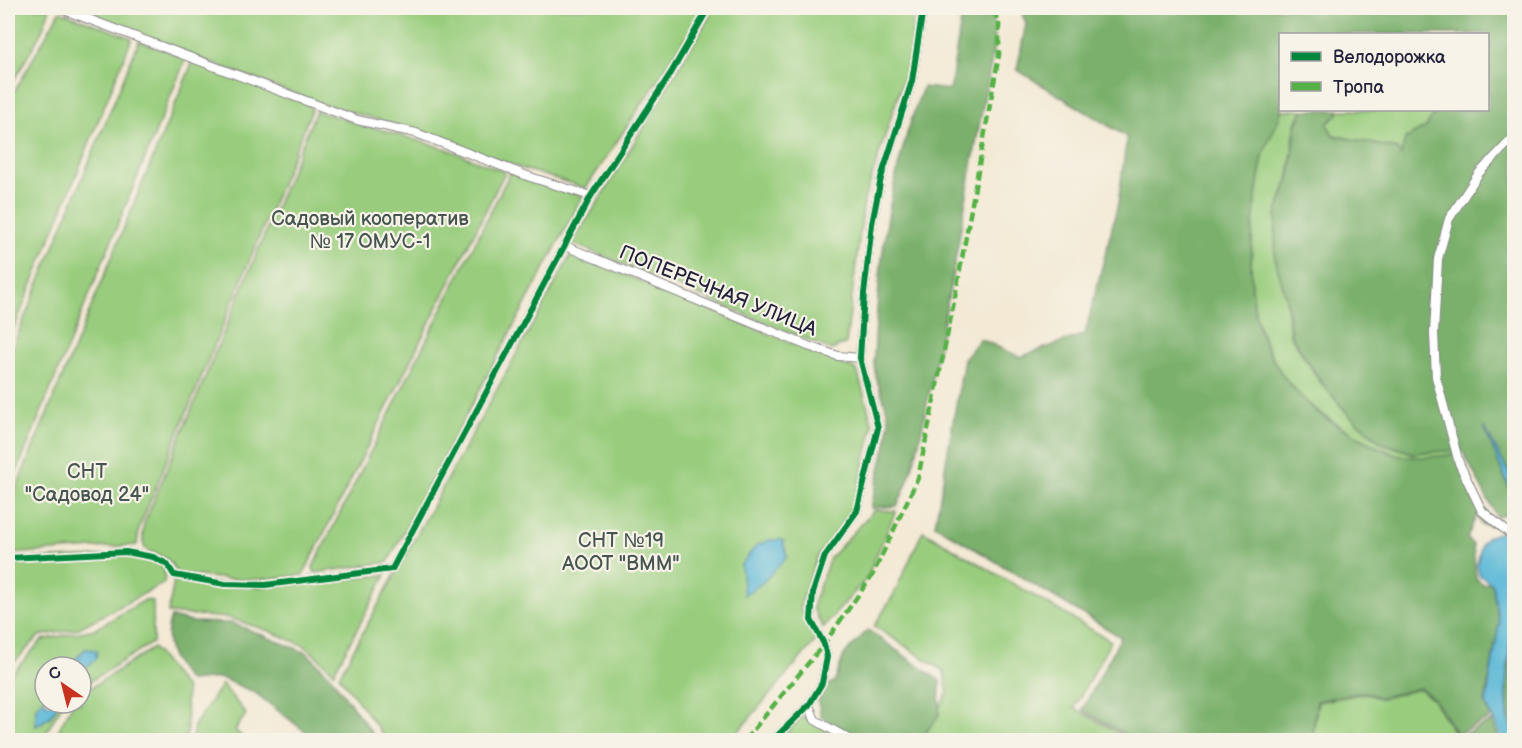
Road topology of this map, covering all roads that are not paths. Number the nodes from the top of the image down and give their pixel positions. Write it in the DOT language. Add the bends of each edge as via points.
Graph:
graph roads {
  1 [pos="59,8"];
  2 [pos="706,8"];
  3 [pos="922,8"];
  4 [pos="1515,137"];
  5 [pos="591,196"];
  6 [pos="565,246"];
  7 [pos="860,358"];
  8 [pos="1515,537"];
  9 [pos="8,558"];
  10 [pos="809,705"];
  11 [pos="773,741"];
  12 [pos="851,741"];
  1 -- 5 [label="street" via="357,120 416,133"];
  2 -- 5 [label="street" via="671,73"];
  3 -- 7 [label="street" via="912,81 881,178 872,224"];
  4 -- 8 [label="street" via="1479,173 1449,219 1438,259 1434,333 1436,377 1459,463 1482,511"];
  5 -- 6 [label="street"];
  6 -- 7 [label="street, ПОПЕРЕЧНАЯ УЛИЦА" via="808,346"];
  6 -- 9 [label="street" via="392,569 265,585 225,584 174,575 167,564 153,557 126,552"];
  7 -- 10 [label="street" via="878,428 857,511 825,556 813,592 811,620 827,657 822,683"];
  10 -- 11 [label="street"];
  10 -- 12 [label="street" via="815,720"];
}
